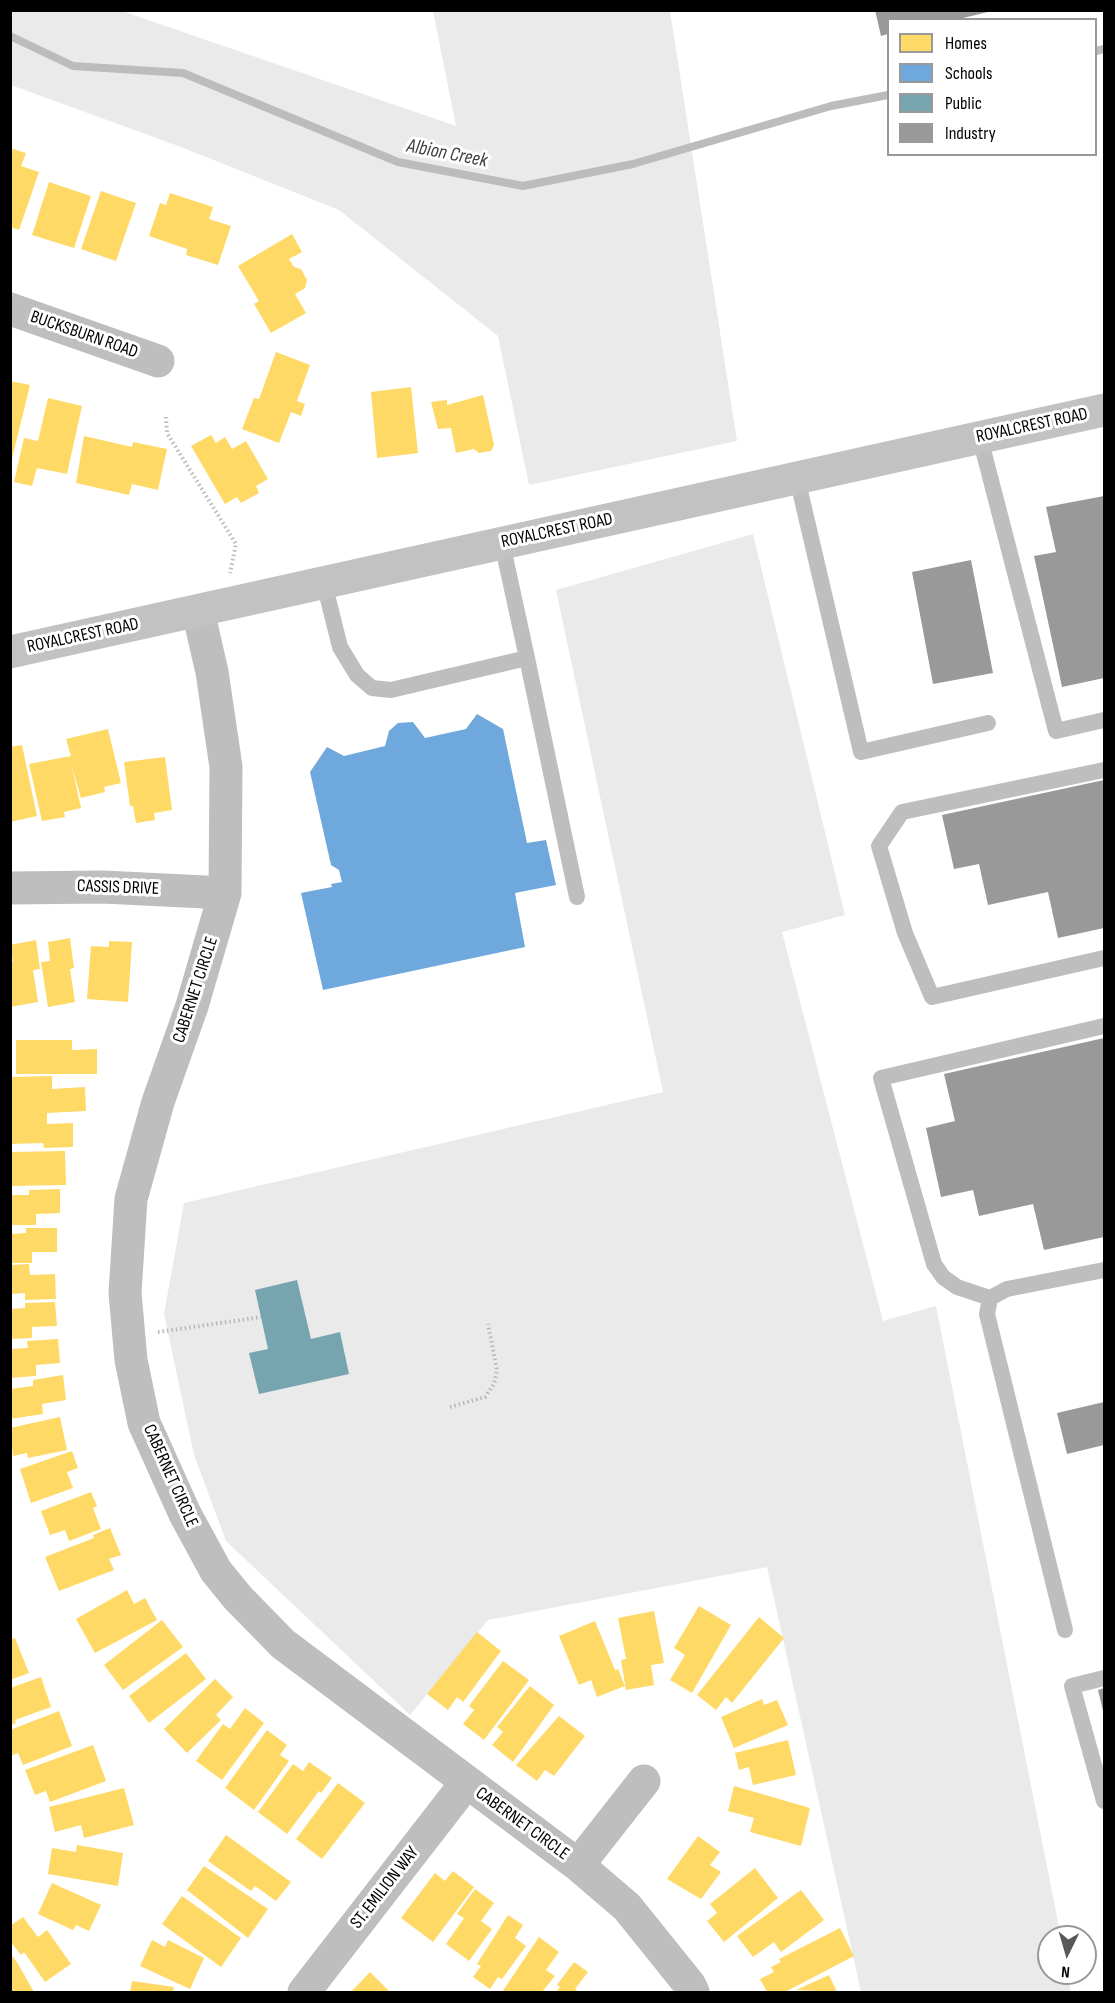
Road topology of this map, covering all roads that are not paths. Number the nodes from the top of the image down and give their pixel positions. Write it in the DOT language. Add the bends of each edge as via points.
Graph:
graph roads {
  1 [pos="10,309"];
  2 [pos="158,361"];
  3 [pos="1104,410"];
  4 [pos="980,438"];
  5 [pos="797,478"];
  6 [pos="502,543"];
  7 [pos="324,583"];
  8 [pos="198,610"];
  9 [pos="10,652"];
  10 [pos="527,658"];
  11 [pos="1104,720"];
  12 [pos="988,723"];
  13 [pos="1104,770"];
  14 [pos="10,888"];
  15 [pos="225,893"];
  16 [pos="576,897"];
  17 [pos="1104,958"];
  18 [pos="1104,1026"];
  19 [pos="1104,1270"];
  20 [pos="990,1298"];
  21 [pos="1065,1630"];
  22 [pos="1104,1678"];
  23 [pos="644,1781"];
  24 [pos="466,1783"];
  25 [pos="1104,1801"];
  26 [pos="578,1865"];
  27 [pos="304,1992"];
  28 [pos="693,1992"];
  1 -- 2 [label="street, BUCKSBURN ROAD"];
  3 -- 4 [label="street, ROYALCREST ROAD"];
  4 -- 5 [label="street, ROYALCREST ROAD"];
  4 -- 11 [label="lane" via="1056,731"];
  5 -- 6 [label="street, ROYALCREST ROAD"];
  5 -- 12 [label="lane" via="861,752"];
  6 -- 7 [label="street, ROYALCREST ROAD"];
  6 -- 10 [label="lane"];
  7 -- 8 [label="street, ROYALCREST ROAD"];
  7 -- 10 [label="lane" via="340,647 357,675 372,688 391,690"];
  8 -- 9 [label="street, ROYALCREST ROAD"];
  8 -- 15 [label="street, CABERNET CIRCLE" via="226,766"];
  10 -- 16 [label="lane"];
  13 -- 17 [label="lane" via="902,812 879,846 905,933 932,997"];
  14 -- 15 [label="street, CASSIS DRIVE" via="103,887"];
  15 -- 24 [label="street, CABERNET CIRCLE" via="131,1198 125,1293 131,1360 144,1423 185,1514 216,1571 238,1598 283,1644"];
  18 -- 20 [label="lane" via="881,1078 934,1264 957,1287"];
  19 -- 20 [label="lane" via="1007,1289"];
  20 -- 21 [label="lane" via="987,1314"];
  22 -- 25 [label="lane" via="1072,1686"];
  23 -- 26 [label="street"];
  24 -- 26 [label="street, CABERNET CIRCLE"];
  24 -- 27 [label="street, ST. EMILION WAY"];
  26 -- 28 [label="street, CABERNET CIRCLE" via="627,1907"];
}
